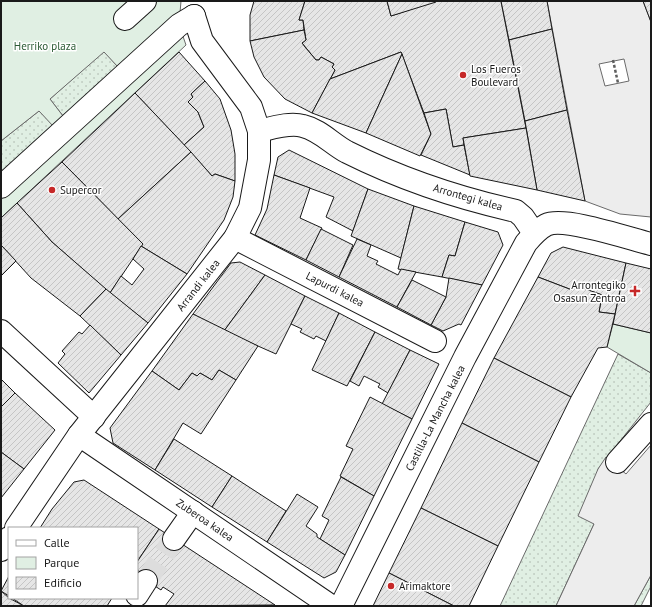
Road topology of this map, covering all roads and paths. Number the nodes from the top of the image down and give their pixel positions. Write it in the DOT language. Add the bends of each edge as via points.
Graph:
graph roads {
  1 [pos="145,1"];
  2 [pos="198,9"];
  3 [pos="126,19"];
  4 [pos="613,60"];
  5 [pos="618,83"];
  6 [pos="258,131"];
  7 [pos="1,187"];
  8 [pos="534,233"];
  9 [pos="235,238"];
  10 [pos="651,244"];
  11 [pos="1,331"];
  12 [pos="435,341"];
  13 [pos="94,417"];
  14 [pos="651,424"];
  15 [pos="79,435"];
  16 [pos="617,462"];
  17 [pos="192,512"];
  18 [pos="17,527"];
  19 [pos="174,539"];
  20 [pos="8,540"];
  21 [pos="1,550"];
  22 [pos="331,606"];
  23 [pos="341,606"];
  1 -- 3 [label="street"];
  2 -- 6 [label="street, Arrandi kalea" via="202,41 251,106"];
  2 -- 7 [label="street"];
  4 -- 5 [label="path"];
  6 -- 8 [label="street, Arrontegi kalea" via="301,125 315,129 348,152 446,193 516,211"];
  6 -- 9 [label="street, Arrandi kalea" via="258,160 250,208"];
  8 -- 10 [label="street" via="546,225 564,222"];
  8 -- 23 [label="street, Castilla-La Mancha kalea" via="526,243 469,350"];
  9 -- 12 [label="street, Lapurdi kalea"];
  9 -- 13 [label="street, Arrandi kalea"];
  11 -- 13 [label="street"];
  13 -- 15 [label="street, Arrandi kalea"];
  14 -- 16 [label="street"];
  15 -- 17 [label="street, Zuberoa kalea"];
  15 -- 18 [label="street, Arrandi kalea"];
  17 -- 19 [label="street"];
  17 -- 22 [label="street, Zuberoa kalea"];
  20 -- 21 [label="street"];
}
